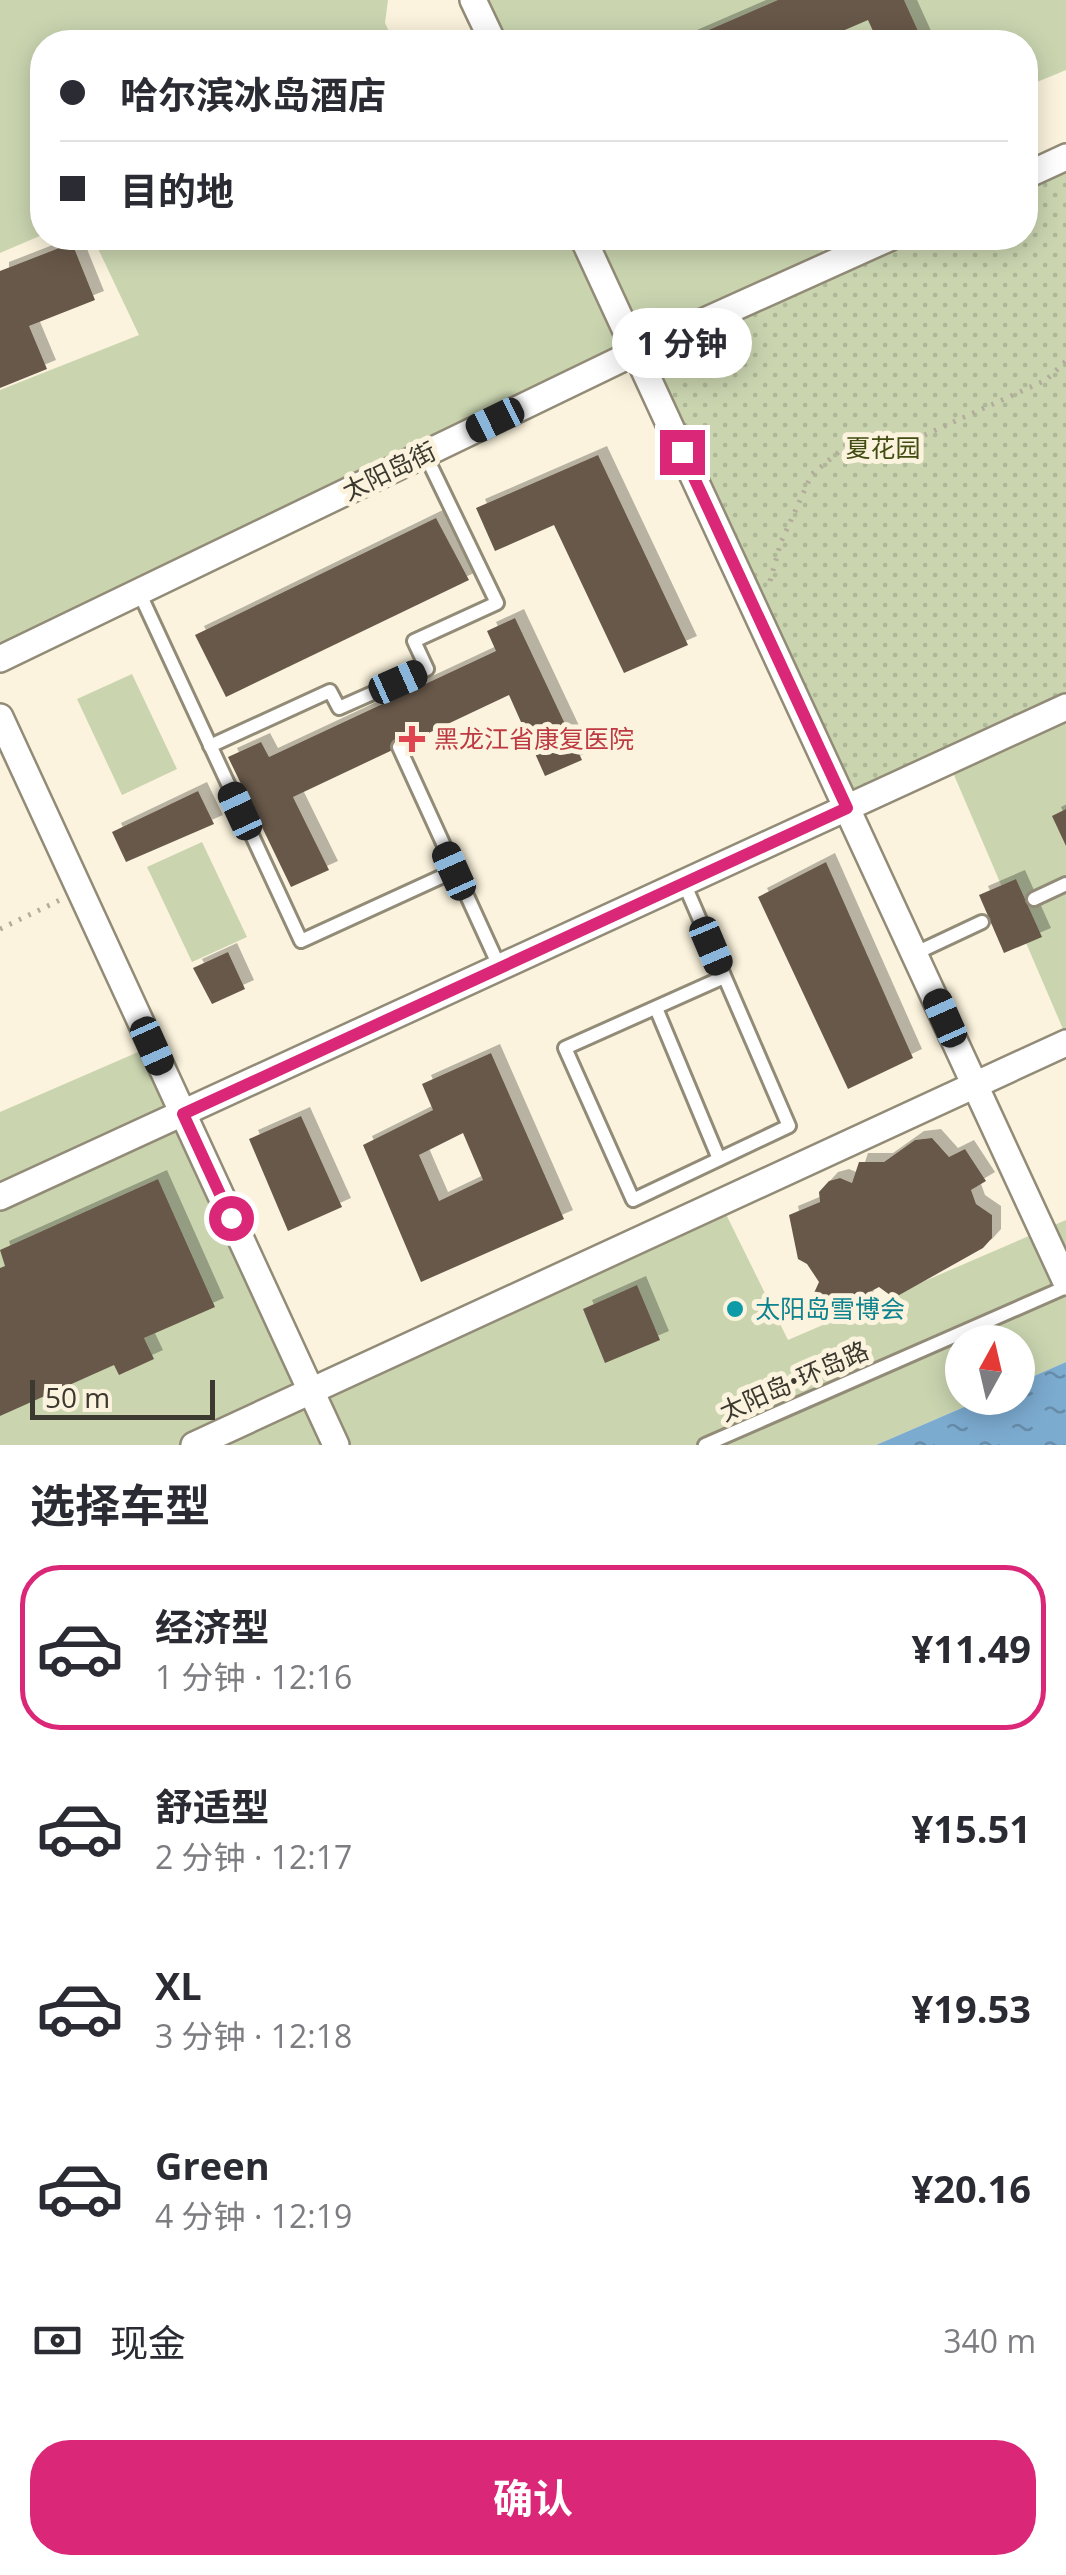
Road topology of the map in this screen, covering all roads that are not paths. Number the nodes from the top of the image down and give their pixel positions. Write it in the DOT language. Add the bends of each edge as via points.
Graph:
graph roads {
  1 [pos="473,0"];
  2 [pos="487,30"];
  3 [pos="1066,158"];
  4 [pos="1038,170"];
  5 [pos="589,250"];
  6 [pos="862,250"];
  7 [pos="636,352"];
  8 [pos="425,454"];
  9 [pos="139,592"];
  10 [pos="0,659"];
  11 [pos="1066,707"];
  12 [pos="0,717"];
  13 [pos="210,746"];
  14 [pos="399,747"];
  15 [pos="847,808"];
  16 [pos="454,871"];
  17 [pos="684,883"];
  18 [pos="1066,884"];
  19 [pos="1034,899"];
  20 [pos="982,922"];
  21 [pos="916,953"];
  22 [pos="500,968"];
  23 [pos="724,977"];
  24 [pos="656,1008"];
  25 [pos="1066,1043"];
  26 [pos="974,1084"];
  27 [pos="183,1114"];
  28 [pos="719,1159"];
  29 [pos="0,1197"];
  30 [pos="1066,1284"];
  31 [pos="311,1392"];
  32 [pos="194,1445"];
  33 [pos="336,1445"];
  34 [pos="705,1445"];
  1 -- 2 [label="street"];
  3 -- 4 [label="street"];
  5 -- 7 [label="street"];
  6 -- 7 [label="street, 太阳岛街"];
  7 -- 8 [label="street, 太阳岛街"];
  7 -- 15 [label="street"];
  8 -- 9 [label="street, 太阳岛街"];
  8 -- 13 [label="lane" via="497,603 414,641 427,669 339,708 330,691"];
  9 -- 10 [label="street, 太阳岛街"];
  9 -- 13 [label="lane"];
  11 -- 15 [label="street"];
  12 -- 27 [label="street"];
  13 -- 16 [label="lane" via="301,942"];
  14 -- 16 [label="lane"];
  15 -- 17 [label="street"];
  15 -- 21 [label="street"];
  16 -- 22 [label="lane"];
  17 -- 22 [label="street"];
  17 -- 23 [label="lane"];
  18 -- 19 [label="lane"];
  20 -- 21 [label="lane"];
  21 -- 26 [label="street"];
  22 -- 27 [label="street"];
  23 -- 24 [label="lane"];
  23 -- 28 [label="lane" via="789,1126"];
  24 -- 28 [label="lane"];
  24 -- 28 [label="lane" via="565,1048 632,1200"];
  25 -- 26 [label="street"];
  26 -- 30 [label="street"];
  26 -- 31 [label="street"];
  27 -- 29 [label="street"];
  27 -- 31 [label="street"];
  30 -- 34 [label="lane, 太阳岛•环岛路"];
  31 -- 32 [label="street"];
  31 -- 33 [label="street"];
}
